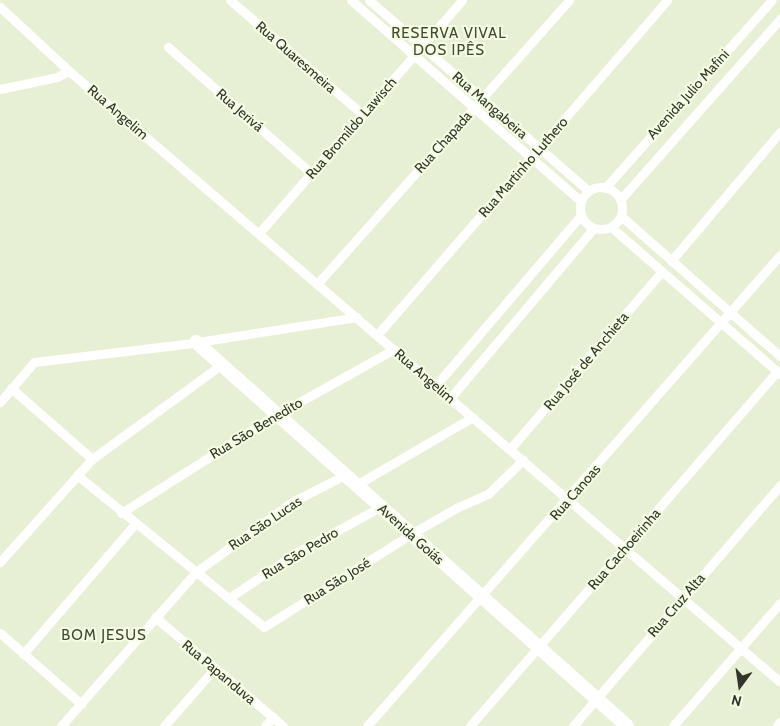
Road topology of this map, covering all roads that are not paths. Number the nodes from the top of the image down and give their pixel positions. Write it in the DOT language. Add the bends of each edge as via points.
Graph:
graph roads {
  1 [pos="230,0"];
  2 [pos="369,0"];
  3 [pos="462,0"];
  4 [pos="569,0"];
  5 [pos="667,0"];
  6 [pos="772,0"];
  7 [pos="356,2"];
  8 [pos="0,7"];
  9 [pos="780,19"];
  10 [pos="422,46"];
  11 [pos="168,47"];
  12 [pos="414,55"];
  13 [pos="69,70"];
  14 [pos="0,89"];
  15 [pos="482,98"];
  16 [pos="474,107"];
  17 [pos="362,114"];
  18 [pos="780,132"];
  19 [pos="539,148"];
  20 [pos="531,157"];
  21 [pos="311,173"];
  22 [pos="604,188"];
  23 [pos="589,191"];
  24 [pos="620,200"];
  25 [pos="582,201"];
  26 [pos="581,215"];
  27 [pos="621,216"];
  28 [pos="611,226"];
  29 [pos="594,228"];
  30 [pos="259,233"];
  31 [pos="780,255"];
  32 [pos="671,261"];
  33 [pos="661,272"];
  34 [pos="318,283"];
  35 [pos="731,312"];
  36 [pos="358,317"];
  37 [pos="721,322"];
  38 [pos="378,334"];
  39 [pos="190,343"];
  40 [pos="394,349"];
  41 [pos="780,356"];
  42 [pos="218,367"];
  43 [pos="778,372"];
  44 [pos="436,385"];
  45 [pos="11,388"];
  46 [pos="451,397"];
  47 [pos="0,402"];
  48 [pos="273,417"];
  49 [pos="473,417"];
  50 [pos="510,449"];
  51 [pos="92,459"];
  52 [pos="523,460"];
  53 [pos="76,475"];
  54 [pos="337,479"];
  55 [pos="356,485"];
  56 [pos="780,485"];
  57 [pos="569,498"];
  58 [pos="372,511"];
  59 [pos="121,513"];
  60 [pos="134,524"];
  61 [pos="407,536"];
  62 [pos="626,548"];
  63 [pos="0,562"];
  64 [pos="196,572"];
  65 [pos="683,597"];
  66 [pos="229,598"];
  67 [pos="479,600"];
  68 [pos="780,603"];
  69 [pos="155,617"];
  70 [pos="0,634"];
  71 [pos="741,649"];
  72 [pos="536,651"];
  73 [pos="24,654"];
  74 [pos="214,669"];
  75 [pos="780,682"];
  76 [pos="594,702"];
  77 [pos="81,704"];
  78 [pos="273,717"];
  79 [pos="780,722"];
  80 [pos="61,726"];
  81 [pos="164,726"];
  82 [pos="265,726"];
  83 [pos="283,726"];
  84 [pos="367,726"];
  85 [pos="470,726"];
  86 [pos="573,726"];
  87 [pos="616,726"];
  88 [pos="627,726"];
  89 [pos="673,726"];
  90 [pos="777,726"];
  1 -- 17 [label="street, Rua Quaresmeira"];
  2 -- 10 [label="street, Rua Mangabeira"];
  3 -- 10 [label="street, Rua Bromildo Lawisch"];
  4 -- 15 [label="street, Rua Chapada"];
  5 -- 19 [label="street, Rua Martinho Luthero"];
  6 -- 22 [label="street, Avenida Julio Mafini"];
  7 -- 12 [label="street, Rua Mangabeira"];
  8 -- 13 [label="street, Rua Angelim"];
  9 -- 24 [label="street, Avenida Julio Mafini"];
  10 -- 12 [label="street, Rua Bromildo Lawisch"];
  10 -- 15 [label="street, Rua Mangabeira"];
  11 -- 21 [label="street, Rua Jerivá"];
  12 -- 16 [label="street, Rua Mangabeira"];
  12 -- 17 [label="street, Rua Bromildo Lawisch"];
  13 -- 14 [label="street" via="57,78"];
  13 -- 30 [label="street, Rua Angelim"];
  15 -- 16 [label="street, Rua Chapada"];
  15 -- 19 [label="street, Rua Mangabeira"];
  16 -- 20 [label="street, Rua Mangabeira"];
  16 -- 34 [label="street, Rua Chapada"];
  17 -- 21 [label="street, Rua Bromildo Lawisch"];
  18 -- 32 [label="street"];
  19 -- 20 [label="street, Rua Martinho Luthero"];
  19 -- 23 [label="street, Rua Mangabeira"];
  20 -- 25 [label="street, Rua Mangabeira"];
  20 -- 38 [label="street, Rua Martinho Luthero"];
  21 -- 30 [label="street, Rua Bromildo Lawisch"];
  22 -- 23 [label="street"];
  22 -- 24 [label="street"];
  23 -- 25 [label="street"];
  24 -- 27 [label="street"];
  25 -- 26 [label="street"];
  26 -- 29 [label="street"];
  26 -- 44 [label="street"];
  27 -- 28 [label="street"];
  27 -- 32 [label="street"];
  28 -- 29 [label="street"];
  28 -- 33 [label="street"];
  29 -- 46 [label="street"];
  30 -- 34 [label="street, Rua Angelim"];
  31 -- 35 [label="street, Rua Canoas"];
  32 -- 35 [label="street"];
  33 -- 37 [label="street"];
  33 -- 50 [label="street, Rua José de Anchieta"];
  34 -- 36 [label="street, Rua Angelim"];
  35 -- 37 [label="street, Rua Canoas"];
  35 -- 41 [label="street"];
  36 -- 38 [label="street, Rua Angelim"];
  36 -- 39 [label="street"];
  37 -- 43 [label="street"];
  37 -- 57 [label="street, Rua Canoas"];
  38 -- 40 [label="street, Rua Angelim"];
  39 -- 42 [label="street, Avenida Goiás"];
  39 -- 45 [label="street" via="34,362"];
  40 -- 44 [label="street, Rua Angelim"];
  40 -- 48 [label="street, Rua São Benedito"];
  42 -- 48 [label="street, Avenida Goiás"];
  42 -- 51 [label="street"];
  43 -- 62 [label="street, Rua Cachoeirinha"];
  44 -- 46 [label="street, Rua Angelim"];
  45 -- 47 [label="street"];
  45 -- 51 [label="street"];
  46 -- 49 [label="street, Rua Angelim"];
  48 -- 54 [label="street, Avenida Goiás"];
  48 -- 55 [label="street, Avenida Goiás"];
  48 -- 59 [label="street, Rua São Benedito"];
  49 -- 50 [label="street, Rua Angelim"];
  49 -- 55 [label="street"];
  50 -- 52 [label="street, Rua Angelim"];
  51 -- 53 [label="street"];
  52 -- 57 [label="street, Rua Angelim"];
  52 -- 61 [label="street, Rua São José" via="488,494"];
  53 -- 59 [label="street"];
  53 -- 63 [label="street"];
  54 -- 58 [label="street, Avenida Goiás"];
  54 -- 64 [label="street, Rua São Lucas" via="292,502"];
  55 -- 61 [label="street, Avenida Goiás"];
  56 -- 65 [label="street, Rua Cruz Alta"];
  57 -- 62 [label="street, Rua Angelim"];
  57 -- 67 [label="street, Rua Canoas"];
  58 -- 61 [label="street, Avenida Goiás"];
  58 -- 66 [label="street, Rua São Pedro" via="296,553"];
  59 -- 60 [label="street"];
  60 -- 64 [label="street"];
  60 -- 73 [label="street"];
  61 -- 66 [label="street, Rua São José" via="264,627"];
  61 -- 67 [label="street, Avenida Goiás"];
  62 -- 65 [label="street, Rua Angelim"];
  62 -- 72 [label="street, Rua Cachoeirinha"];
  64 -- 66 [label="street"];
  64 -- 69 [label="street, Rua São Lucas"];
  65 -- 71 [label="street, Rua Angelim"];
  65 -- 76 [label="street, Rua Cruz Alta"];
  67 -- 72 [label="street, Avenida Goiás"];
  67 -- 84 [label="street, Rua Canoas"];
  68 -- 71 [label="street"];
  69 -- 74 [label="street, Rua Papanduva"];
  69 -- 77 [label="street, Rua São Lucas"];
  70 -- 73 [label="street"];
  71 -- 75 [label="street, Rua Angelim"];
  71 -- 89 [label="street"];
  72 -- 76 [label="street, Avenida Goiás"];
  72 -- 85 [label="street, Rua Cachoeirinha"];
  73 -- 77 [label="street"];
  74 -- 78 [label="street, Rua Papanduva"];
  74 -- 81 [label="street"];
  76 -- 86 [label="street, Rua Cruz Alta"];
  76 -- 87 [label="street, Avenida Goiás"];
  76 -- 88 [label="street, Avenida Goiás"];
  77 -- 80 [label="street, Rua São Lucas"];
  78 -- 82 [label="street"];
  78 -- 83 [label="street, Rua Papanduva"];
  79 -- 90 [label="street"];
}
